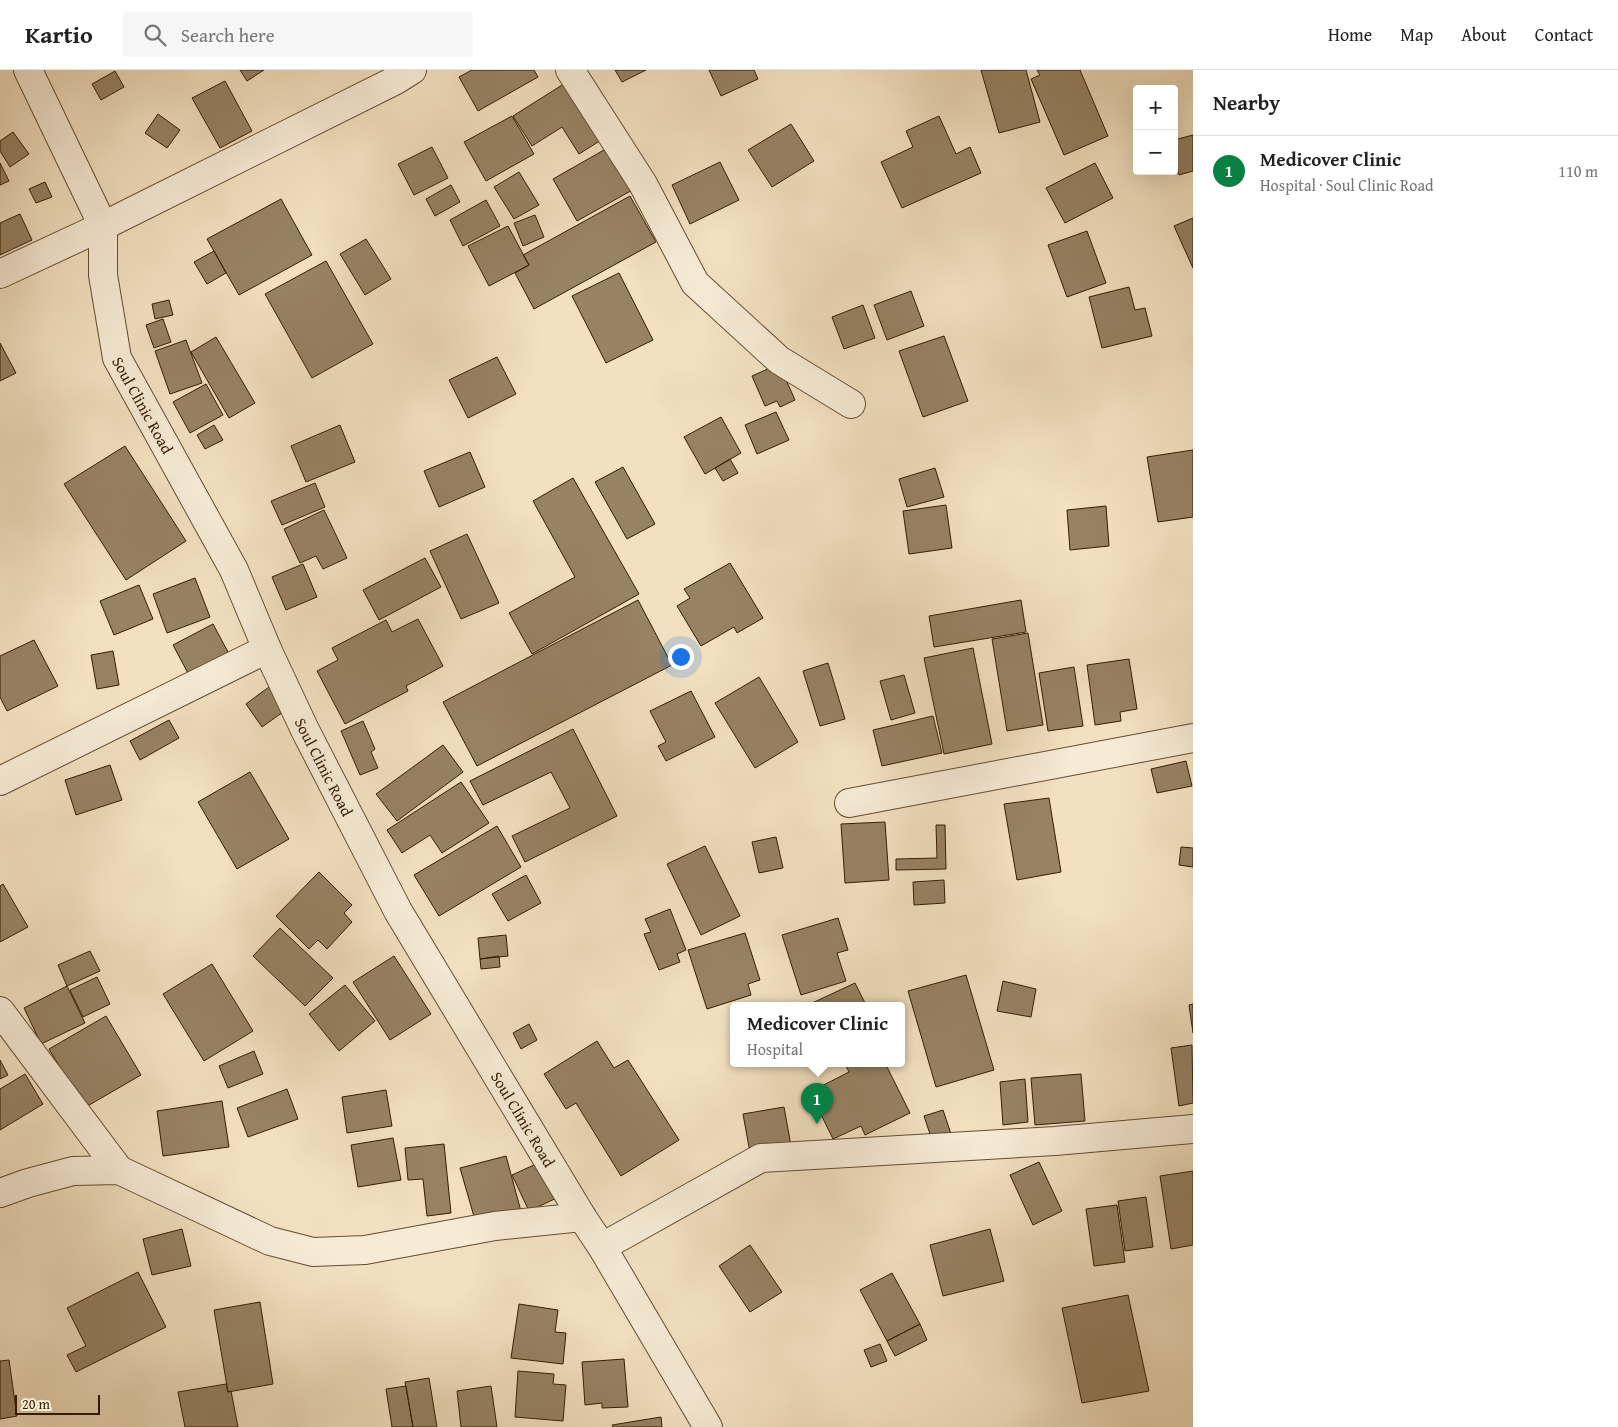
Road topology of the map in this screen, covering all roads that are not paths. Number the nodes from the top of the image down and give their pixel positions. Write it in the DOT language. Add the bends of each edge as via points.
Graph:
graph roads {
  1 [pos="28,70"];
  2 [pos="412,70"];
  3 [pos="570,70"];
  4 [pos="103,226"];
  5 [pos="0,274"];
  6 [pos="852,404"];
  7 [pos="267,649"];
  8 [pos="1193,738"];
  9 [pos="0,781"];
  10 [pos="849,803"];
  11 [pos="0,1012"];
  12 [pos="1193,1128"];
  13 [pos="119,1170"];
  14 [pos="0,1193"];
  15 [pos="582,1217"];
  16 [pos="602,1247"];
  17 [pos="708,1427"];
  1 -- 4 [label="street, Soul Clinic Road"];
  2 -- 4 [label="street"];
  3 -- 6 [label="street" via="642,184 695,283 778,360"];
  4 -- 5 [label="street"];
  4 -- 7 [label="street, Soul Clinic Road" via="103,276 117,358 234,570"];
  7 -- 9 [label="street"];
  7 -- 15 [label="street, Soul Clinic Road" via="398,911"];
  8 -- 10 [label="street"];
  11 -- 13 [label="street"];
  12 -- 16 [label="street" via="1055,1142 762,1158"];
  13 -- 14 [label="street" via="73,1171"];
  13 -- 15 [label="street" via="270,1241 313,1252 365,1250 495,1226"];
  15 -- 16 [label="street, Soul Clinic Road"];
  16 -- 17 [label="street, Soul Clinic Road"];
}
